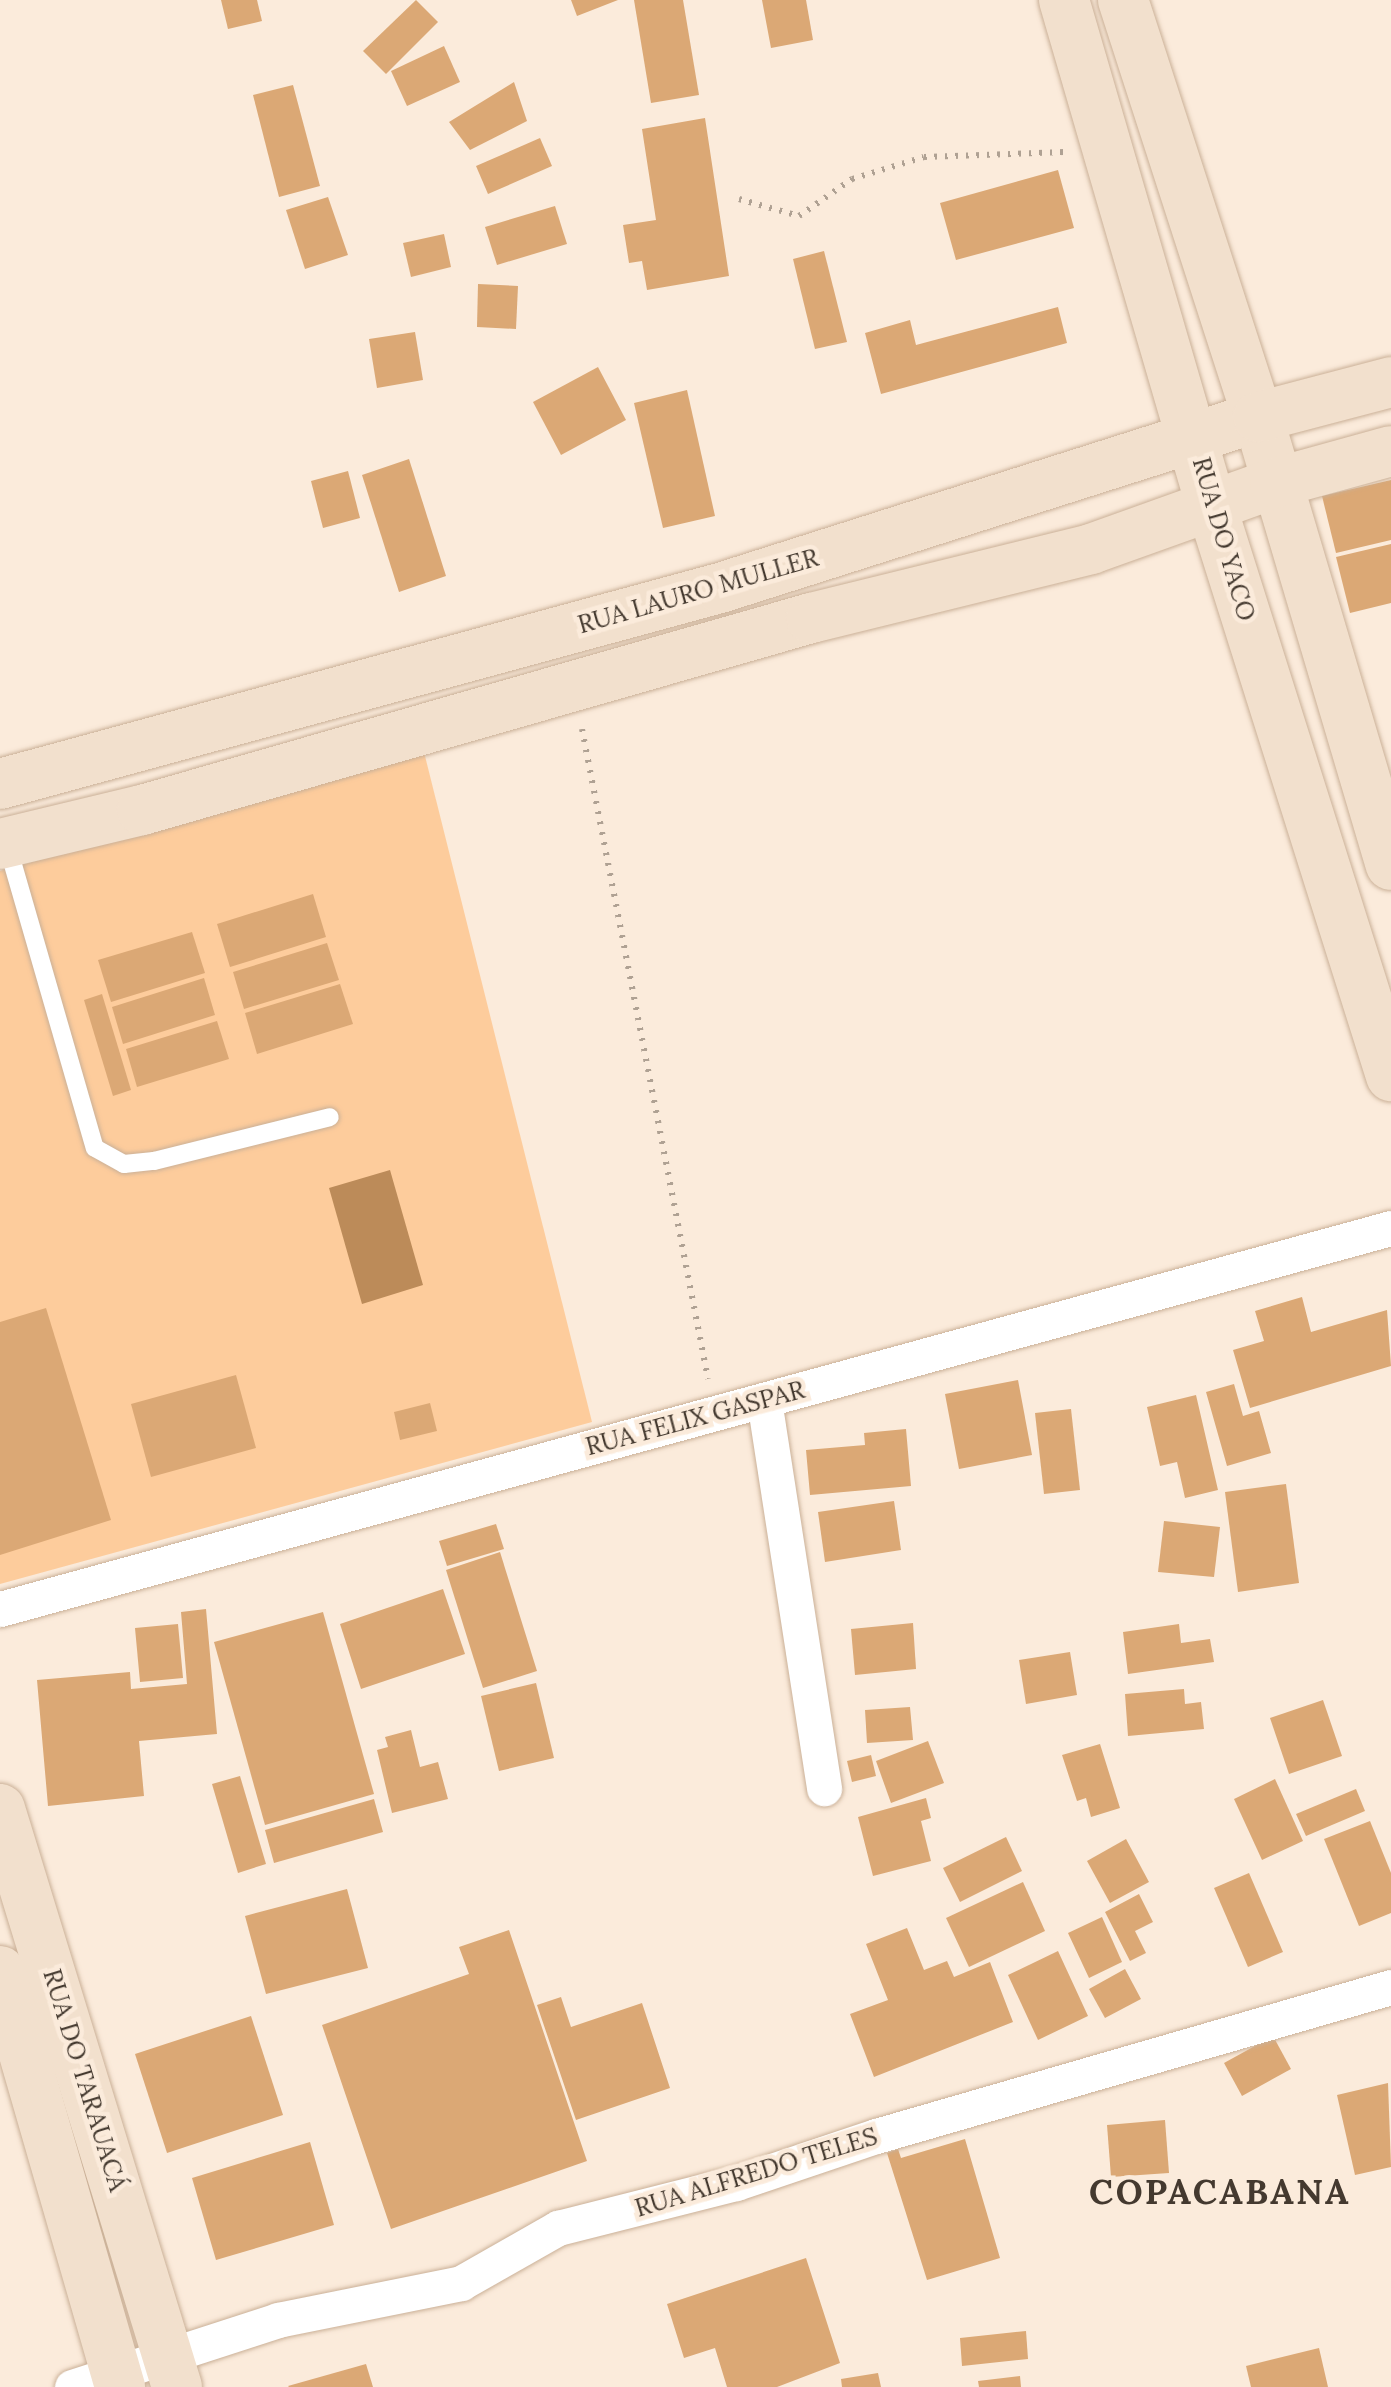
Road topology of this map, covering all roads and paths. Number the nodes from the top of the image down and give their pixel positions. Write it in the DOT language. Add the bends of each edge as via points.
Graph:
graph roads {
  1 [pos="1064,0"];
  2 [pos="1123,0"];
  3 [pos="1110,156"];
  4 [pos="739,199"];
  5 [pos="1391,382"];
  6 [pos="1258,417"];
  7 [pos="1195,438"];
  8 [pos="1391,451"];
  9 [pos="1274,483"];
  10 [pos="1211,505"];
  11 [pos="573,684"];
  12 [pos="0,784"];
  13 [pos="4,844"];
  14 [pos="1391,865"];
  15 [pos="1391,1076"];
  16 [pos="330,1117"];
  17 [pos="1391,1228"];
  18 [pos="764,1400"];
  19 [pos="715,1413"];
  20 [pos="0,1609"];
  21 [pos="824,1788"];
  22 [pos="0,1809"];
  23 [pos="0,1971"];
  24 [pos="1391,1988"];
  25 [pos="172,2370"];
  26 [pos="103,2383"];
  1 -- 3 [label="street, RUA DO YACO"];
  2 -- 6 [label="street"];
  3 -- 4 [label="path" via="1048,151 924,157 852,178 799,216"];
  3 -- 7 [label="street, RUA DO YACO"];
  5 -- 6 [label="street, RUA LAURO MULLER"];
  6 -- 7 [label="street, RUA LAURO MULLER"];
  6 -- 9 [label="street"];
  7 -- 10 [label="street, RUA DO YACO"];
  7 -- 12 [label="street, RUA LAURO MULLER" via="720,588"];
  8 -- 9 [label="street"];
  9 -- 10 [label="street"];
  9 -- 14 [label="street"];
  10 -- 11 [label="street" via="1090,549"];
  10 -- 15 [label="street, RUA DO YACO"];
  11 -- 13 [label="street"];
  11 -- 19 [label="path"];
  13 -- 16 [label="lane" via="95,1148 124,1164 154,1162"];
  17 -- 18 [label="street, RUA FELIX GASPAR"];
  18 -- 19 [label="street, RUA FELIX GASPAR"];
  18 -- 21 [label="street"];
  19 -- 20 [label="street, RUA FELIX GASPAR"];
  22 -- 25 [label="street, RUA DO TARAUACÁ"];
  23 -- 26 [label="street, RUA DO TARAUACÁ"];
  24 -- 25 [label="street, RUA ALFREDO TELES" via="876,2136 736,2183 558,2228 461,2283 278,2320"];
  25 -- 26 [label="street, RUA ALFREDO TELES"];
}
